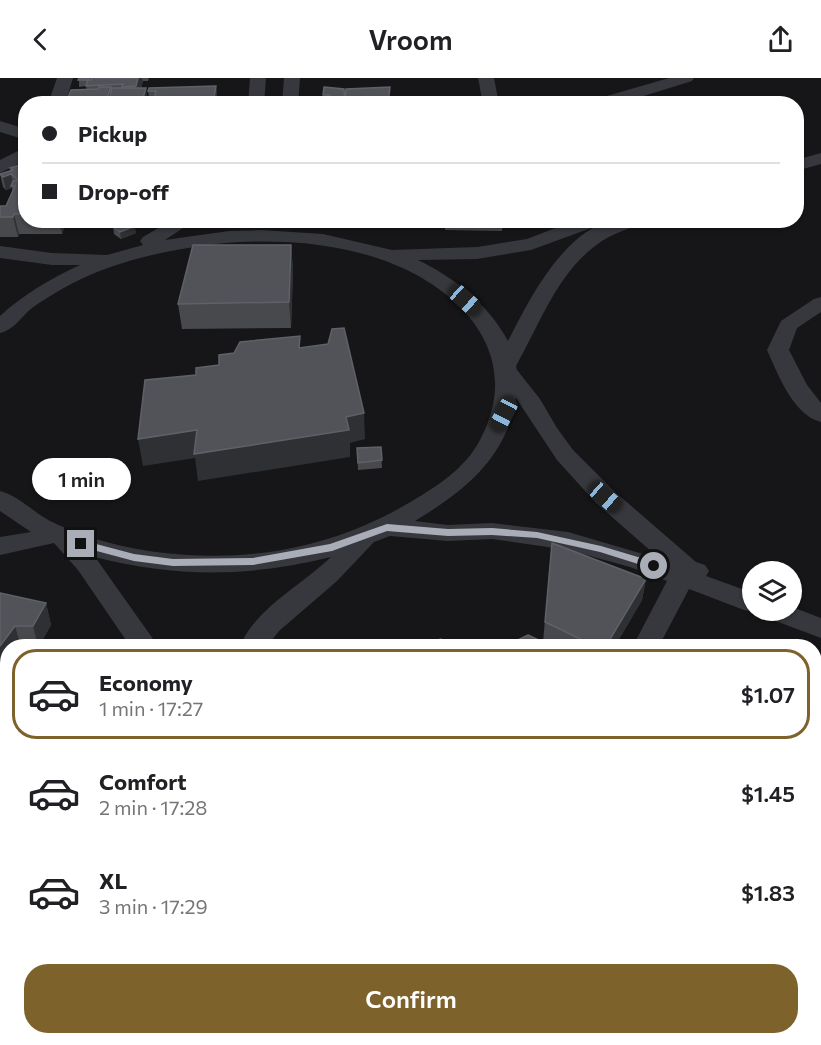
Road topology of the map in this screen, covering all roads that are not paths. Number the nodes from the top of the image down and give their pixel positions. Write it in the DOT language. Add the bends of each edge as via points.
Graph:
graph roads {
  1 [pos="65,78"];
  2 [pos="258,78"];
  3 [pos="292,78"];
  4 [pos="486,78"];
  5 [pos="686,78"];
  6 [pos="59,96"];
  7 [pos="257,96"];
  8 [pos="291,96"];
  9 [pos="489,96"];
  10 [pos="626,96"];
  11 [pos="0,126"];
  12 [pos="18,132"];
  13 [pos="821,146"];
  14 [pos="804,151"];
  15 [pos="18,157"];
  16 [pos="821,158"];
  17 [pos="804,163"];
  18 [pos="0,168"];
  19 [pos="171,228"];
  20 [pos="336,228"];
  21 [pos="583,228"];
  22 [pos="598,228"];
  23 [pos="359,247"];
  24 [pos="0,252"];
  25 [pos="385,255"];
  26 [pos="113,259"];
  27 [pos="821,303"];
  28 [pos="0,327"];
  29 [pos="507,369"];
  30 [pos="821,415"];
  31 [pos="0,498"];
  32 [pos="377,531"];
  33 [pos="60,536"];
  34 [pos="0,546"];
  35 [pos="684,573"];
  36 [pos="742,589"];
  37 [pos="742,598"];
  38 [pos="802,609"];
  39 [pos="821,616"];
  40 [pos="802,621"];
  41 [pos="821,628"];
  42 [pos="139,639"];
  43 [pos="256,639"];
  44 [pos="650,639"];
  1 -- 6 [label="street"];
  2 -- 7 [label="street"];
  3 -- 8 [label="street"];
  4 -- 9 [label="street"];
  5 -- 10 [label="street"];
  11 -- 12 [label="street"];
  13 -- 14 [label="street"];
  15 -- 18 [label="street"];
  16 -- 17 [label="street"];
  19 -- 26 [label="street"];
  20 -- 23 [label="street"];
  21 -- 25 [label="street" via="520,246 477,252"];
  22 -- 29 [label="street" via="553,280 532,313"];
  23 -- 25 [label="street"];
  23 -- 26 [label="street" via="320,239 237,236 194,240"];
  24 -- 26 [label="street" via="52,259"];
  25 -- 29 [label="street" via="452,288 477,311 496,336"];
  26 -- 28 [label="street" via="73,275 38,296"];
  27 -- 30 [label="street" via="788,325 778,350 792,379"];
  29 -- 32 [label="street" via="504,414 482,455 443,494"];
  29 -- 35 [label="street" via="565,455"];
  31 -- 33 [label="street"];
  32 -- 33 [label="street" via="293,556 213,564 134,558"];
  32 -- 35 [label="street" via="537,535"];
  32 -- 43 [label="street"];
  33 -- 34 [label="street"];
  33 -- 42 [label="street" via="87,564"];
  35 -- 36 [label="street"];
  35 -- 37 [label="street"];
  35 -- 44 [label="street"];
  38 -- 39 [label="street"];
  40 -- 41 [label="street"];
}
